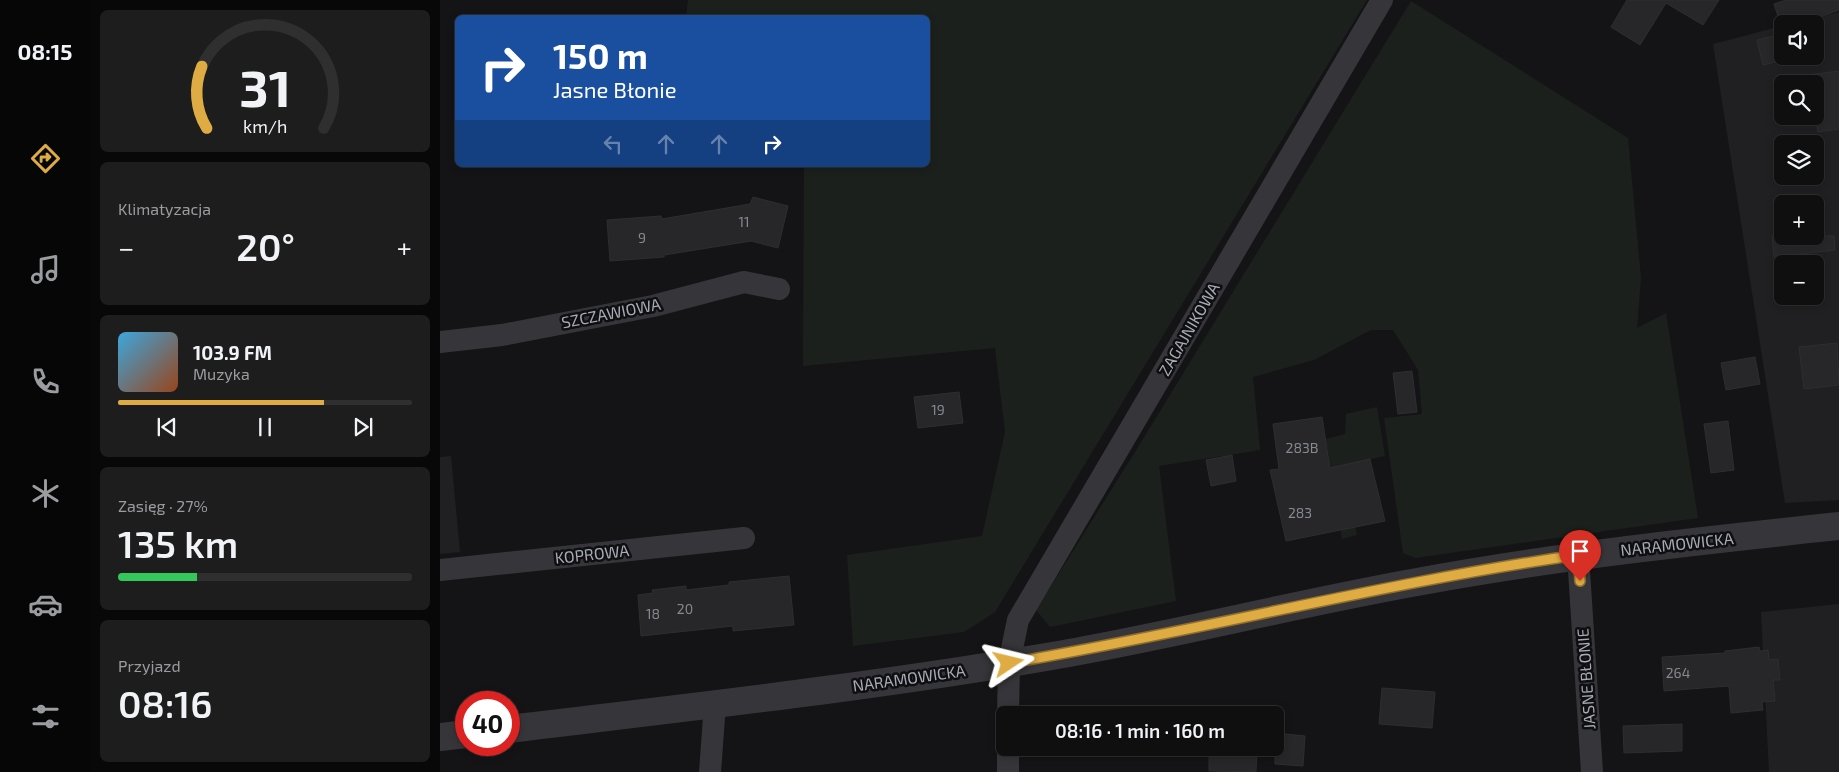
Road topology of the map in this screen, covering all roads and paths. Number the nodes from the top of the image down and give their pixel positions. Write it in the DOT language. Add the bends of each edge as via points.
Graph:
graph roads {
  1 [pos="1382,0"];
  2 [pos="779,289"];
  3 [pos="440,342"];
  4 [pos="1839,526"];
  5 [pos="744,538"];
  6 [pos="1578,555"];
  7 [pos="440,570"];
  8 [pos="1009,663"];
  9 [pos="715,704"];
  10 [pos="1008,706"];
  11 [pos="520,728"];
  12 [pos="455,735"];
  13 [pos="440,737"];
  14 [pos="1008,756"];
  15 [pos="710,772"];
  16 [pos="1008,772"];
  17 [pos="1592,772"];
  1 -- 8 [label="street, ZAGAJNIKOWA" via="1018,620"];
  2 -- 3 [label="street, SZCZAWIOWA" via="744,282 653,306"];
  4 -- 6 [label="street, NARAMOWICKA"];
  5 -- 7 [label="street, KOPROWA"];
  6 -- 8 [label="street, NARAMOWICKA" via="1411,583"];
  6 -- 17 [label="street, JASNE BŁONIE"];
  8 -- 9 [label="street, NARAMOWICKA"];
  8 -- 10 [label="street, ZAGAJNIKOWA"];
  9 -- 11 [label="street, NARAMOWICKA"];
  9 -- 15 [label="street"];
  12 -- 13 [label="street"];
  14 -- 16 [label="street"];
}
